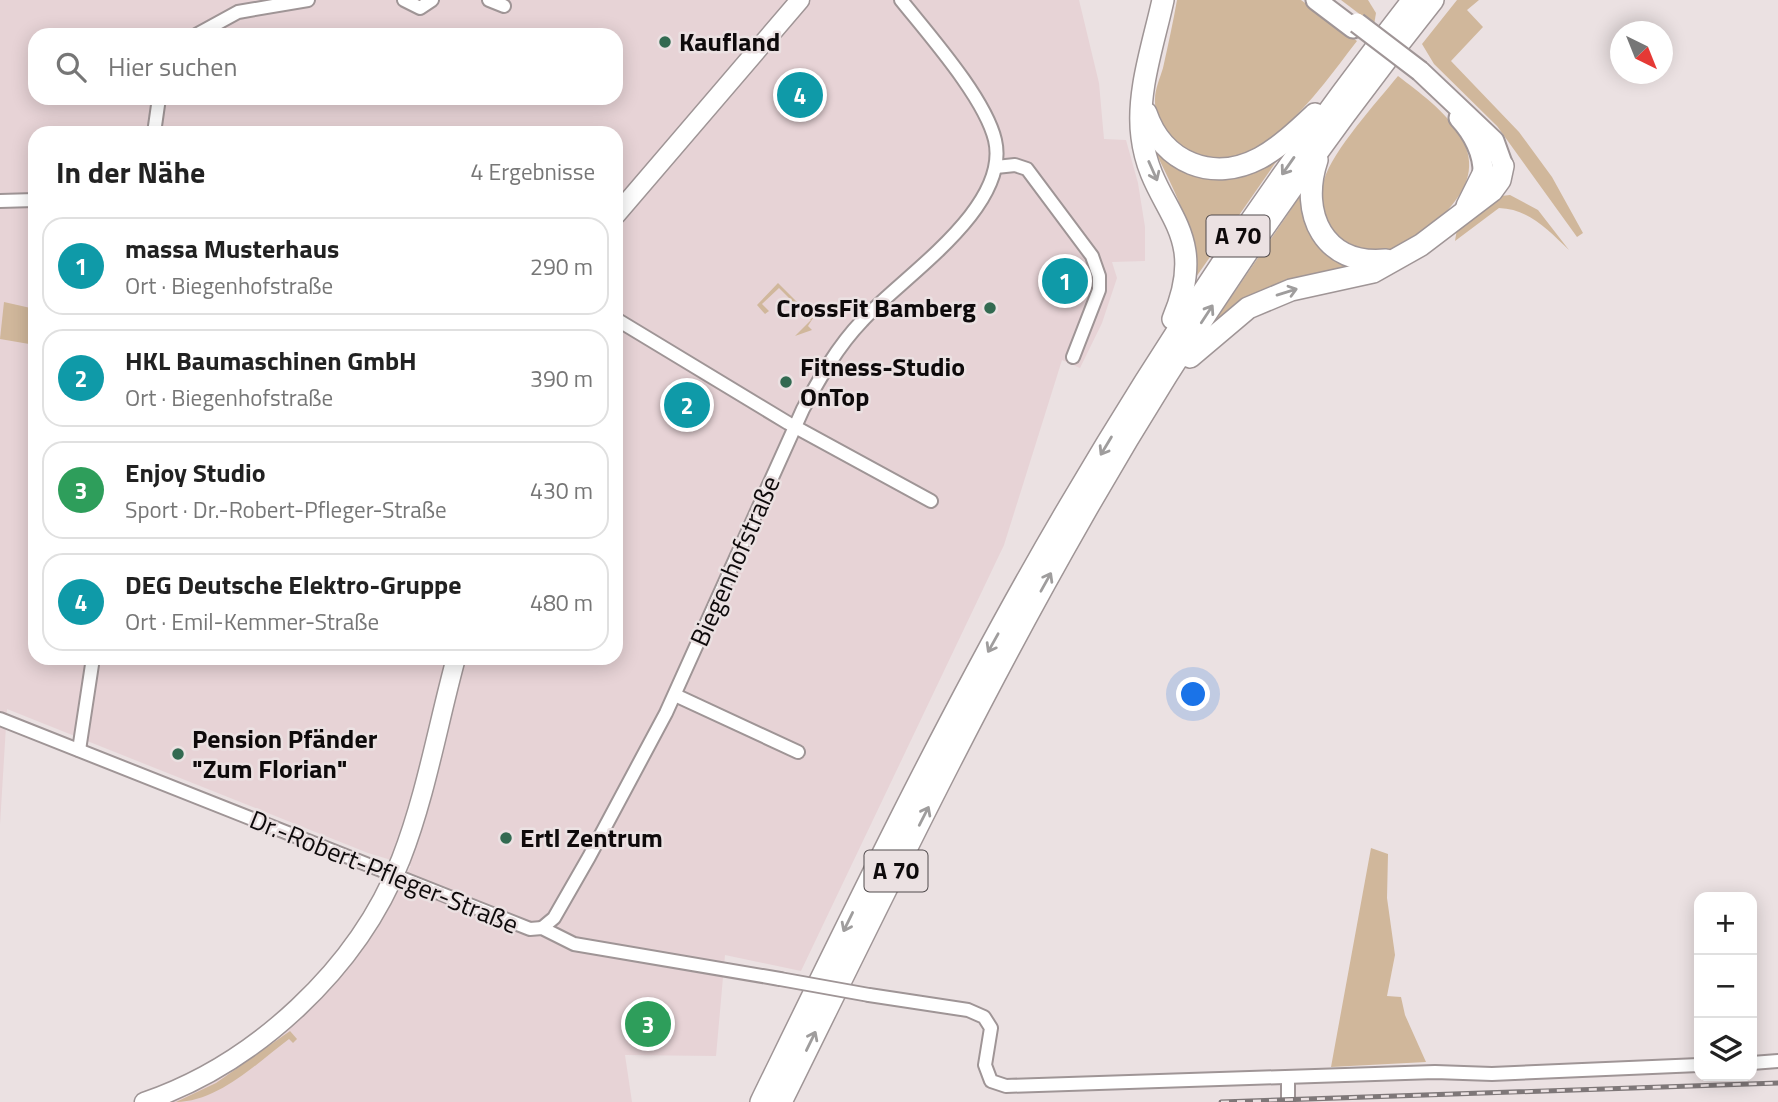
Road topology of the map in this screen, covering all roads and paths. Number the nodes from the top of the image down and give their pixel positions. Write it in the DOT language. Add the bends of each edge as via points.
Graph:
graph roads {
  1 [pos="308,0"];
  2 [pos="404,0"];
  3 [pos="432,0"];
  4 [pos="489,0"];
  5 [pos="800,0"];
  6 [pos="901,0"];
  7 [pos="1163,0"];
  8 [pos="1319,0"];
  9 [pos="1413,0"];
  10 [pos="1433,0"];
  11 [pos="504,6"];
  12 [pos="209,28"];
  13 [pos="1418,73"];
  14 [pos="1342,90"];
  15 [pos="158,105"];
  16 [pos="1143,105"];
  17 [pos="155,126"];
  18 [pos="1321,147"];
  19 [pos="1503,166"];
  20 [pos="996,167"];
  21 [pos="1483,174"];
  22 [pos="28,200"];
  23 [pos="0,201"];
  24 [pos="623,207"];
  25 [pos="1463,211"];
  26 [pos="1398,259"];
  27 [pos="623,323"];
  28 [pos="1073,357"];
  29 [pos="1149,390"];
  30 [pos="795,427"];
  31 [pos="931,501"];
  32 [pos="92,665"];
  33 [pos="454,665"];
  34 [pos="674,695"];
  35 [pos="0,719"];
  36 [pos="79,750"];
  37 [pos="798,752"];
  38 [pos="393,876"];
  39 [pos="542,929"];
  40 [pos="1778,1061"];
  41 [pos="1757,1063"];
  42 [pos="1694,1065"];
  43 [pos="1288,1078"];
  44 [pos="144,1102"];
  45 [pos="761,1102"];
  46 [pos="781,1102"];
  47 [pos="1289,1102"];
  1 -- 12 [label="street" via="238,12"];
  2 -- 3 [label="street" via="420,8"];
  4 -- 11 [label="street"];
  5 -- 24 [label="street"];
  6 -- 20 [label="street, Biegenhofstraße" via="986,116 996,144"];
  7 -- 16 [label="highway"];
  8 -- 13 [label="main road"];
  9 -- 14 [label="highway, A 70"];
  10 -- 18 [label="highway, A 70"];
  13 -- 19 [label="main road" via="1494,141"];
  13 -- 21 [label="main road" via="1467,126"];
  14 -- 16 [label="highway" via="1276,148 1258,159 1221,169 1175,157 1156,136"];
  14 -- 29 [label="highway, A 70, one-way" via="1239,235"];
  15 -- 17 [label="street"];
  16 -- 29 [label="highway, one-way" via="1141,135 1180,230 1186,272"];
  18 -- 26 [label="highway" via="1310,192 1320,231 1352,258"];
  29 -- 18 [label="highway, A 70, one-way"];
  19 -- 25 [label="highway" via="1492,191"];
  20 -- 28 [label="street" via="1027,169 1096,266 1099,290"];
  20 -- 30 [label="street, Biegenhofstraße" via="989,190 969,218 876,306 840,348"];
  21 -- 25 [label="highway"];
  22 -- 23 [label="street"];
  25 -- 26 [label="highway"];
  29 -- 26 [label="highway, one-way" via="1248,308 1291,290 1373,272"];
  27 -- 30 [label="street"];
  29 -- 45 [label="highway, A 70, one-way" via="1068,508 983,661"];
  46 -- 29 [label="highway, A 70, one-way" via="1000,664"];
  30 -- 31 [label="street"];
  30 -- 34 [label="street, Biegenhofstraße"];
  32 -- 36 [label="street"];
  33 -- 38 [label="street"];
  34 -- 37 [label="street"];
  34 -- 39 [label="street, Biegenhofstraße" via="589,857 554,918"];
  35 -- 36 [label="street, Dr.-Robert-Pfleger-Straße"];
  36 -- 38 [label="street, Dr.-Robert-Pfleger-Straße"];
  38 -- 39 [label="street, Dr.-Robert-Pfleger-Straße" via="530,929"];
  38 -- 44 [label="street" via="337,964 292,1012 214,1070"];
  39 -- 43 [label="street, Dr.-Robert-Pfleger-Straße, bridge" via="574,944 968,1010 984,1017 991,1028 985,1065 991,1082 1015,1087"];
  40 -- 41 [label="street"];
  42 -- 43 [label="street"];
  43 -- 47 [label="street"];
}
